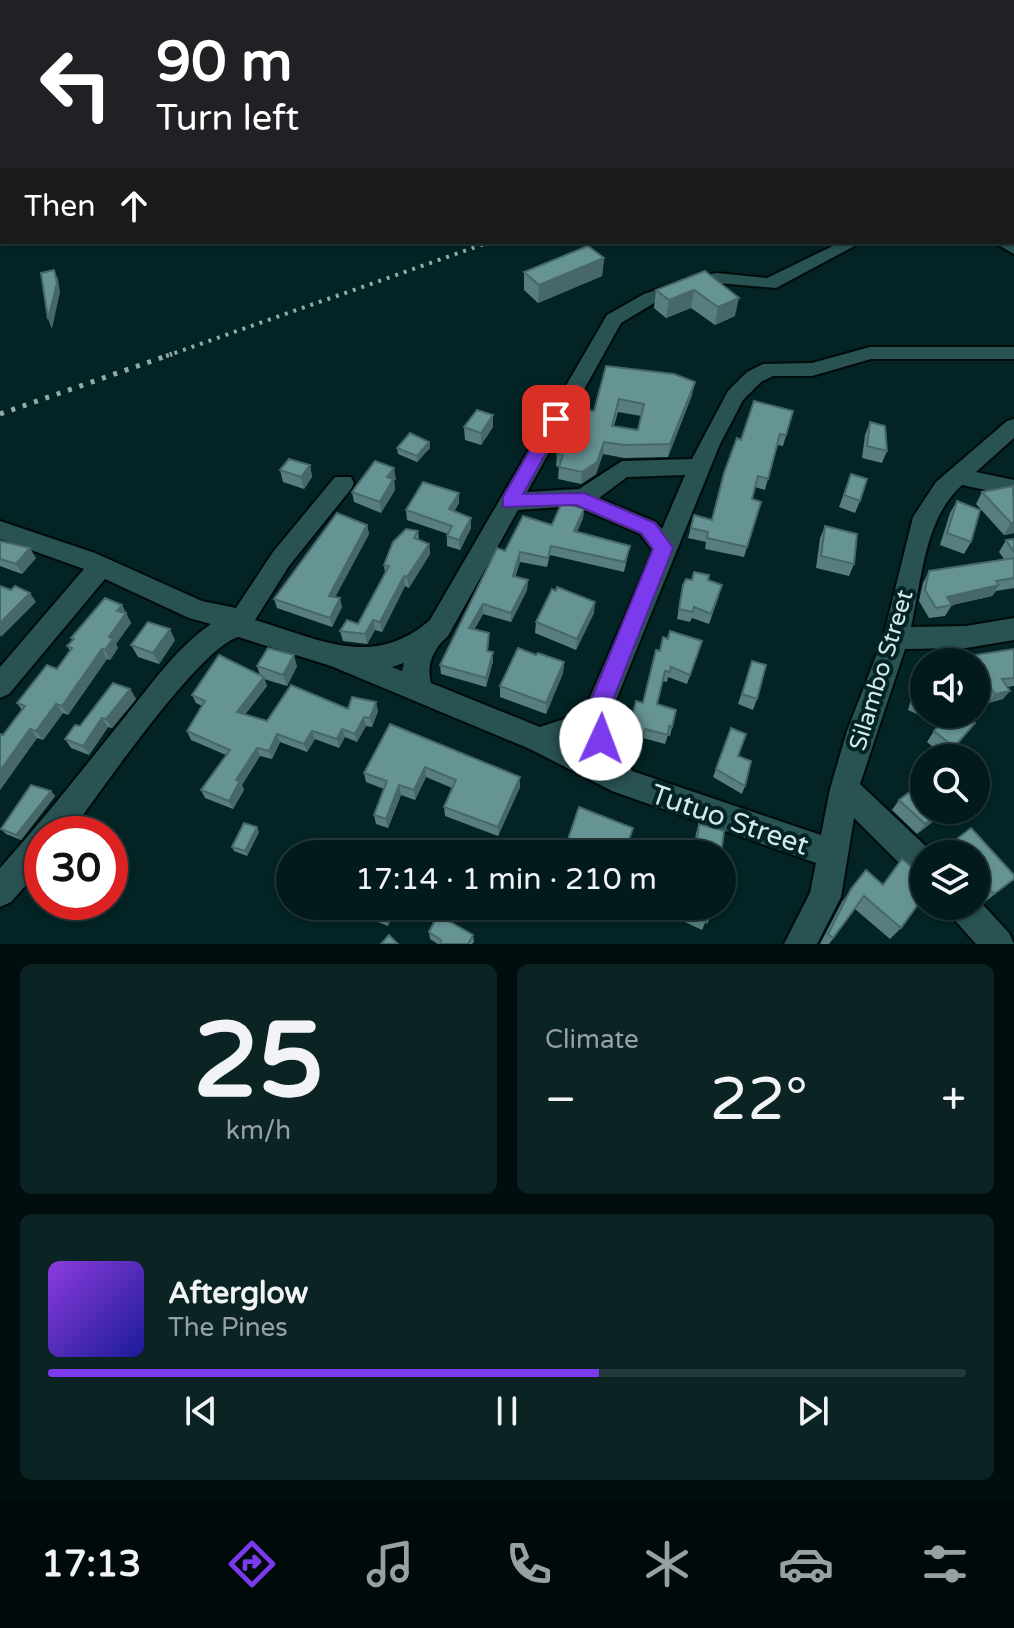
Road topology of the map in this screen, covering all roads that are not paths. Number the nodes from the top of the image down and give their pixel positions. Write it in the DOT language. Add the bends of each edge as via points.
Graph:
graph roads {
  1 [pos="850,244"];
  2 [pos="1014,353"];
  3 [pos="1014,426"];
  4 [pos="700,467"];
  5 [pos="958,476"];
  6 [pos="343,483"];
  7 [pos="1014,488"];
  8 [pos="578,498"];
  9 [pos="510,502"];
  10 [pos="0,530"];
  11 [pos="664,548"];
  12 [pos="101,566"];
  13 [pos="240,623"];
  14 [pos="1014,629"];
  15 [pos="896,638"];
  16 [pos="423,643"];
  17 [pos="336,656"];
  18 [pos="0,686"];
  19 [pos="420,693"];
  20 [pos="598,710"];
  21 [pos="540,740"];
  22 [pos="622,781"];
  23 [pos="844,789"];
  24 [pos="64,816"];
  25 [pos="910,853"];
  26 [pos="835,855"];
  27 [pos="24,864"];
  28 [pos="0,891"];
  29 [pos="976,920"];
  30 [pos="800,944"];
  31 [pos="998,944"];
  1 -- 9 [label="street" via="770,284 698,281 650,298 614,319"];
  2 -- 4 [label="street" via="870,353 812,370 785,367 762,372 735,396"];
  3 -- 5 [label="street, Silambo Street"];
  4 -- 8 [label="street" via="622,469 592,494"];
  4 -- 11 [label="street"];
  5 -- 7 [label="street"];
  5 -- 15 [label="street, Silambo Street" via="932,501 924,517"];
  6 -- 13 [label="street" via="281,559"];
  8 -- 9 [label="street"];
  8 -- 11 [label="street" via="648,528"];
  9 -- 16 [label="street" via="452,607"];
  10 -- 12 [label="street, Tutuo Street"];
  11 -- 20 [label="street"];
  12 -- 13 [label="street, Tutuo Street" via="198,611"];
  12 -- 18 [label="street"];
  13 -- 17 [label="street, Tutuo Street"];
  13 -- 24 [label="street" via="202,645"];
  14 -- 15 [label="street" via="966,637"];
  15 -- 23 [label="street, Silambo Street"];
  16 -- 17 [label="street" via="384,659"];
  16 -- 19 [label="street" via="415,672"];
  17 -- 19 [label="street, Tutuo Street"];
  19 -- 21 [label="street, Tutuo Street"];
  20 -- 21 [label="street" via="573,729"];
  20 -- 22 [label="street" via="601,739"];
  21 -- 22 [label="street, Tutuo Street"];
  22 -- 26 [label="street, Tutuo Street"];
  23 -- 25 [label="street"];
  23 -- 26 [label="street, Silambo Street"];
  26 -- 30 [label="street, Silambo Street" via="825,897"];
  27 -- 28 [label="street"];
  29 -- 31 [label="street"];
}
